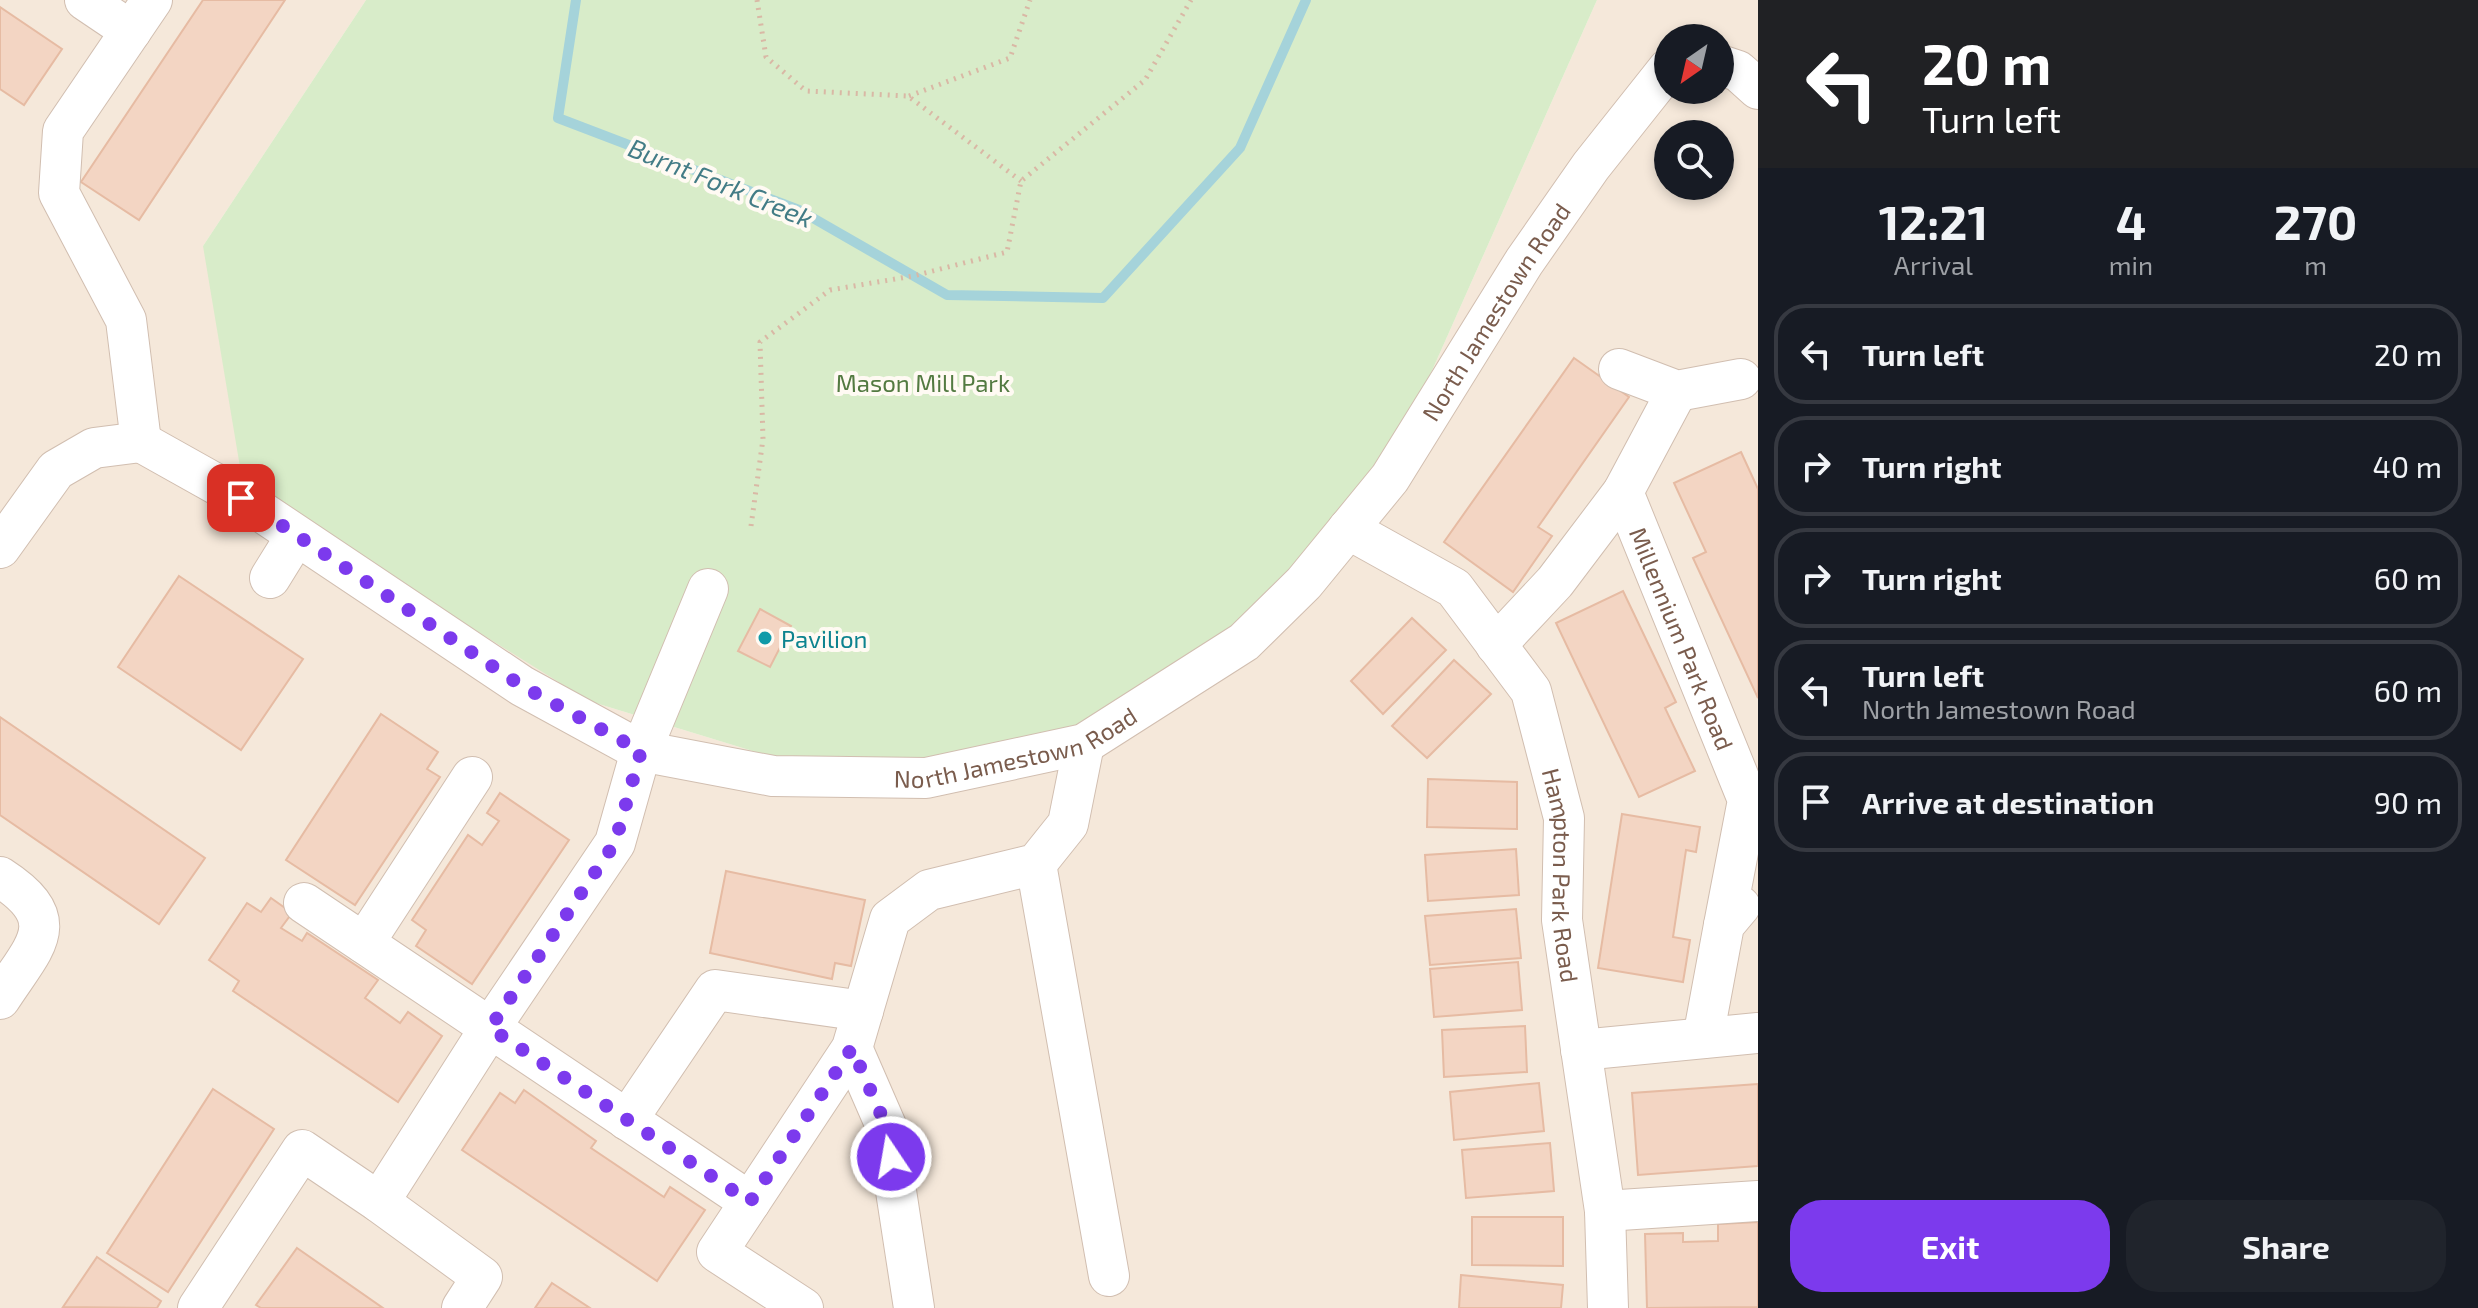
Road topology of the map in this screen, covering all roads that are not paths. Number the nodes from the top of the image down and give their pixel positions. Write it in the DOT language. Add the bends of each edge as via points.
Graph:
graph roads {
  1 [pos="85,0"];
  2 [pos="141,16"];
  3 [pos="1734,70"];
  4 [pos="1654,87"];
  5 [pos="1758,89"];
  6 [pos="1619,369"];
  7 [pos="1741,379"];
  8 [pos="1677,391"];
  9 [pos="141,442"];
  10 [pos="1623,492"];
  11 [pos="1348,529"];
  12 [pos="296,536"];
  13 [pos="0,548"];
  14 [pos="270,578"];
  15 [pos="708,589"];
  16 [pos="1496,645"];
  17 [pos="1084,744"];
  18 [pos="641,751"];
  19 [pos="472,777"];
  20 [pos="1036,864"];
  21 [pos="0,877"];
  22 [pos="1758,884"];
  23 [pos="304,903"];
  24 [pos="1724,925"];
  25 [pos="364,943"];
  26 [pos="0,999"];
  27 [pos="863,1011"];
  28 [pos="490,1028"];
  29 [pos="1758,1033"];
  30 [pos="1703,1038"];
  31 [pos="852,1048"];
  32 [pos="1581,1050"];
  33 [pos="627,1120"];
  34 [pos="1758,1201"];
  35 [pos="379,1202"];
  36 [pos="750,1202"];
  37 [pos="1605,1211"];
  38 [pos="1109,1276"];
  39 [pos="198,1308"];
  40 [pos="462,1308"];
  41 [pos="803,1308"];
  42 [pos="914,1308"];
  43 [pos="1608,1308"];
  1 -- 2 [label="street"];
  2 -- 9 [label="street" via="63,131 59,193 126,320"];
  3 -- 5 [label="street"];
  4 -- 11 [label="street, North Jamestown Road" via="1524,262 1390,478"];
  6 -- 8 [label="street"];
  7 -- 8 [label="street"];
  8 -- 10 [label="street"];
  9 -- 12 [label="street, North Jamestown Road"];
  9 -- 13 [label="street" via="94,448 56,470"];
  10 -- 16 [label="street" via="1555,582"];
  10 -- 24 [label="street, Millennium Park Road" via="1748,800"];
  11 -- 16 [label="street, Hampton Park Road" via="1454,588"];
  11 -- 17 [label="street, North Jamestown Road" via="1304,583 1244,642"];
  12 -- 14 [label="street"];
  12 -- 18 [label="street, North Jamestown Road" via="522,686"];
  15 -- 18 [label="street"];
  16 -- 32 [label="street, Hampton Park Road" via="1531,691 1564,818 1562,920"];
  17 -- 18 [label="street, North Jamestown Road" via="926,778 773,776"];
  17 -- 20 [label="street" via="1068,824"];
  18 -- 28 [label="street" via="615,843"];
  19 -- 25 [label="street"];
  20 -- 27 [label="street" via="929,890 890,919"];
  20 -- 38 [label="street"];
  21 -- 26 [label="street" via="25,893 41,919 39,938"];
  22 -- 24 [label="street"];
  23 -- 25 [label="street"];
  24 -- 30 [label="street, Millennium Park Road"];
  25 -- 28 [label="street"];
  27 -- 31 [label="street"];
  27 -- 33 [label="street" via="715,990"];
  28 -- 33 [label="street"];
  28 -- 35 [label="street"];
  29 -- 30 [label="street"];
  30 -- 32 [label="street"];
  31 -- 36 [label="street"];
  31 -- 42 [label="street" via="886,1126"];
  32 -- 37 [label="street, Hampton Park Road"];
  33 -- 36 [label="street"];
  34 -- 37 [label="street"];
  35 -- 39 [label="street" via="302,1150"];
  35 -- 40 [label="street" via="482,1277"];
  36 -- 41 [label="street" via="717,1252"];
  37 -- 43 [label="street, Hampton Park Road"];
}
